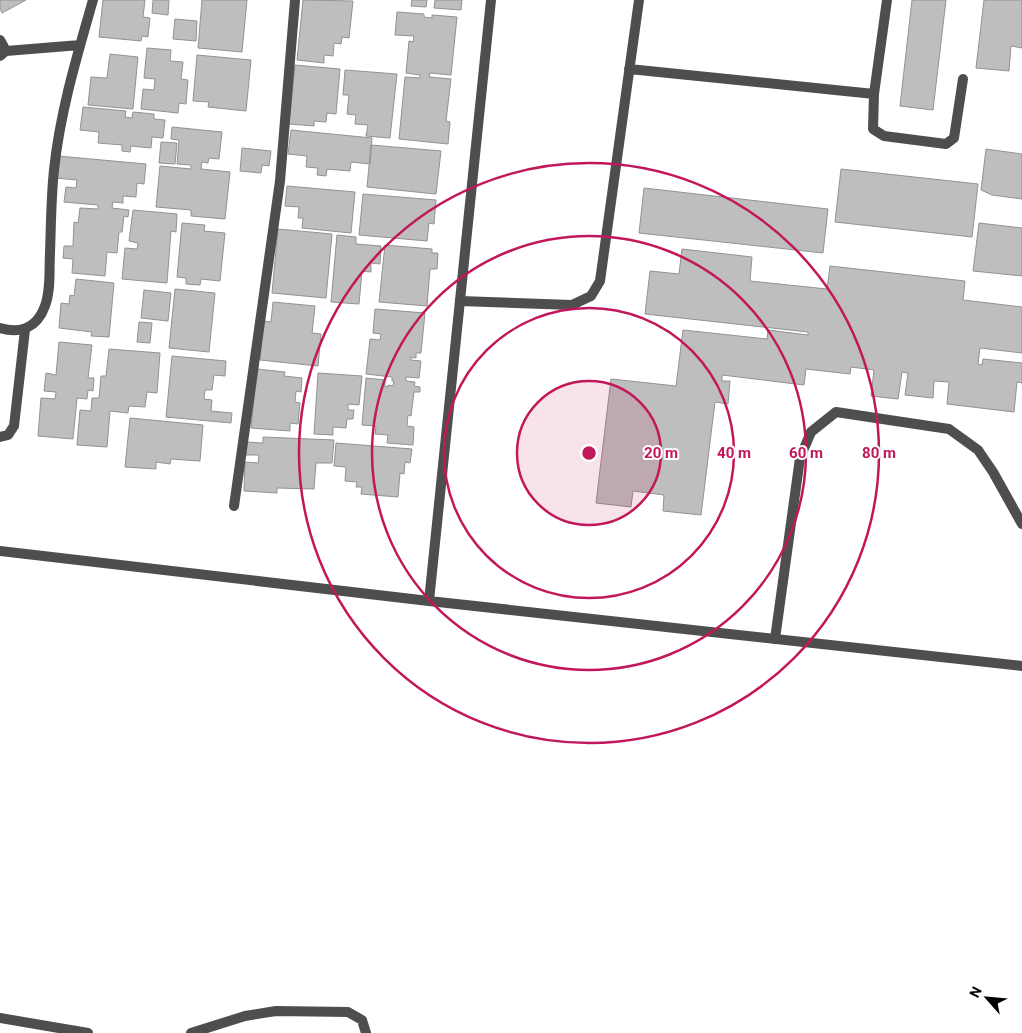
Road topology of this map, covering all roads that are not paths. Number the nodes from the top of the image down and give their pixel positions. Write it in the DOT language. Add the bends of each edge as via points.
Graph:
graph roads {
  1 [pos="93,0"];
  2 [pos="295,0"];
  3 [pos="491,0"];
  4 [pos="639,0"];
  5 [pos="886,0"];
  6 [pos="0,40"];
  7 [pos="80,45"];
  8 [pos="3,54"];
  9 [pos="629,69"];
  10 [pos="964,79"];
  11 [pos="874,94"];
  12 [pos="460,301"];
  13 [pos="0,328"];
  14 [pos="25,330"];
  15 [pos="0,437"];
  16 [pos="234,506"];
  17 [pos="1022,524"];
  18 [pos="0,551"];
  19 [pos="429,601"];
  20 [pos="775,639"];
  21 [pos="1022,666"];
  22 [pos="0,1018"];
  23 [pos="88,1033"];
  24 [pos="191,1033"];
  25 [pos="366,1033"];
  1 -- 7 [label="street"];
  2 -- 16 [label="street" via="280,181"];
  3 -- 12 [label="street"];
  4 -- 9 [label="street"];
  5 -- 11 [label="street"];
  6 -- 8 [label="street"];
  7 -- 8 [label="street"];
  7 -- 14 [label="street" via="58,140 45,307"];
  9 -- 11 [label="street"];
  9 -- 12 [label="street" via="600,281 591,296 572,305"];
  10 -- 11 [label="street" via="954,138 946,144 884,136 873,129"];
  12 -- 19 [label="street"];
  13 -- 14 [label="street" via="13,332"];
  14 -- 15 [label="street" via="14,426 8,435"];
  17 -- 20 [label="street" via="978,450 949,429 836,412 811,432 800,458"];
  18 -- 19 [label="street"];
  19 -- 20 [label="street"];
  20 -- 21 [label="street"];
  22 -- 23 [label="street"];
  24 -- 25 [label="street" via="246,1016 276,1011 348,1012 362,1020"];
}
